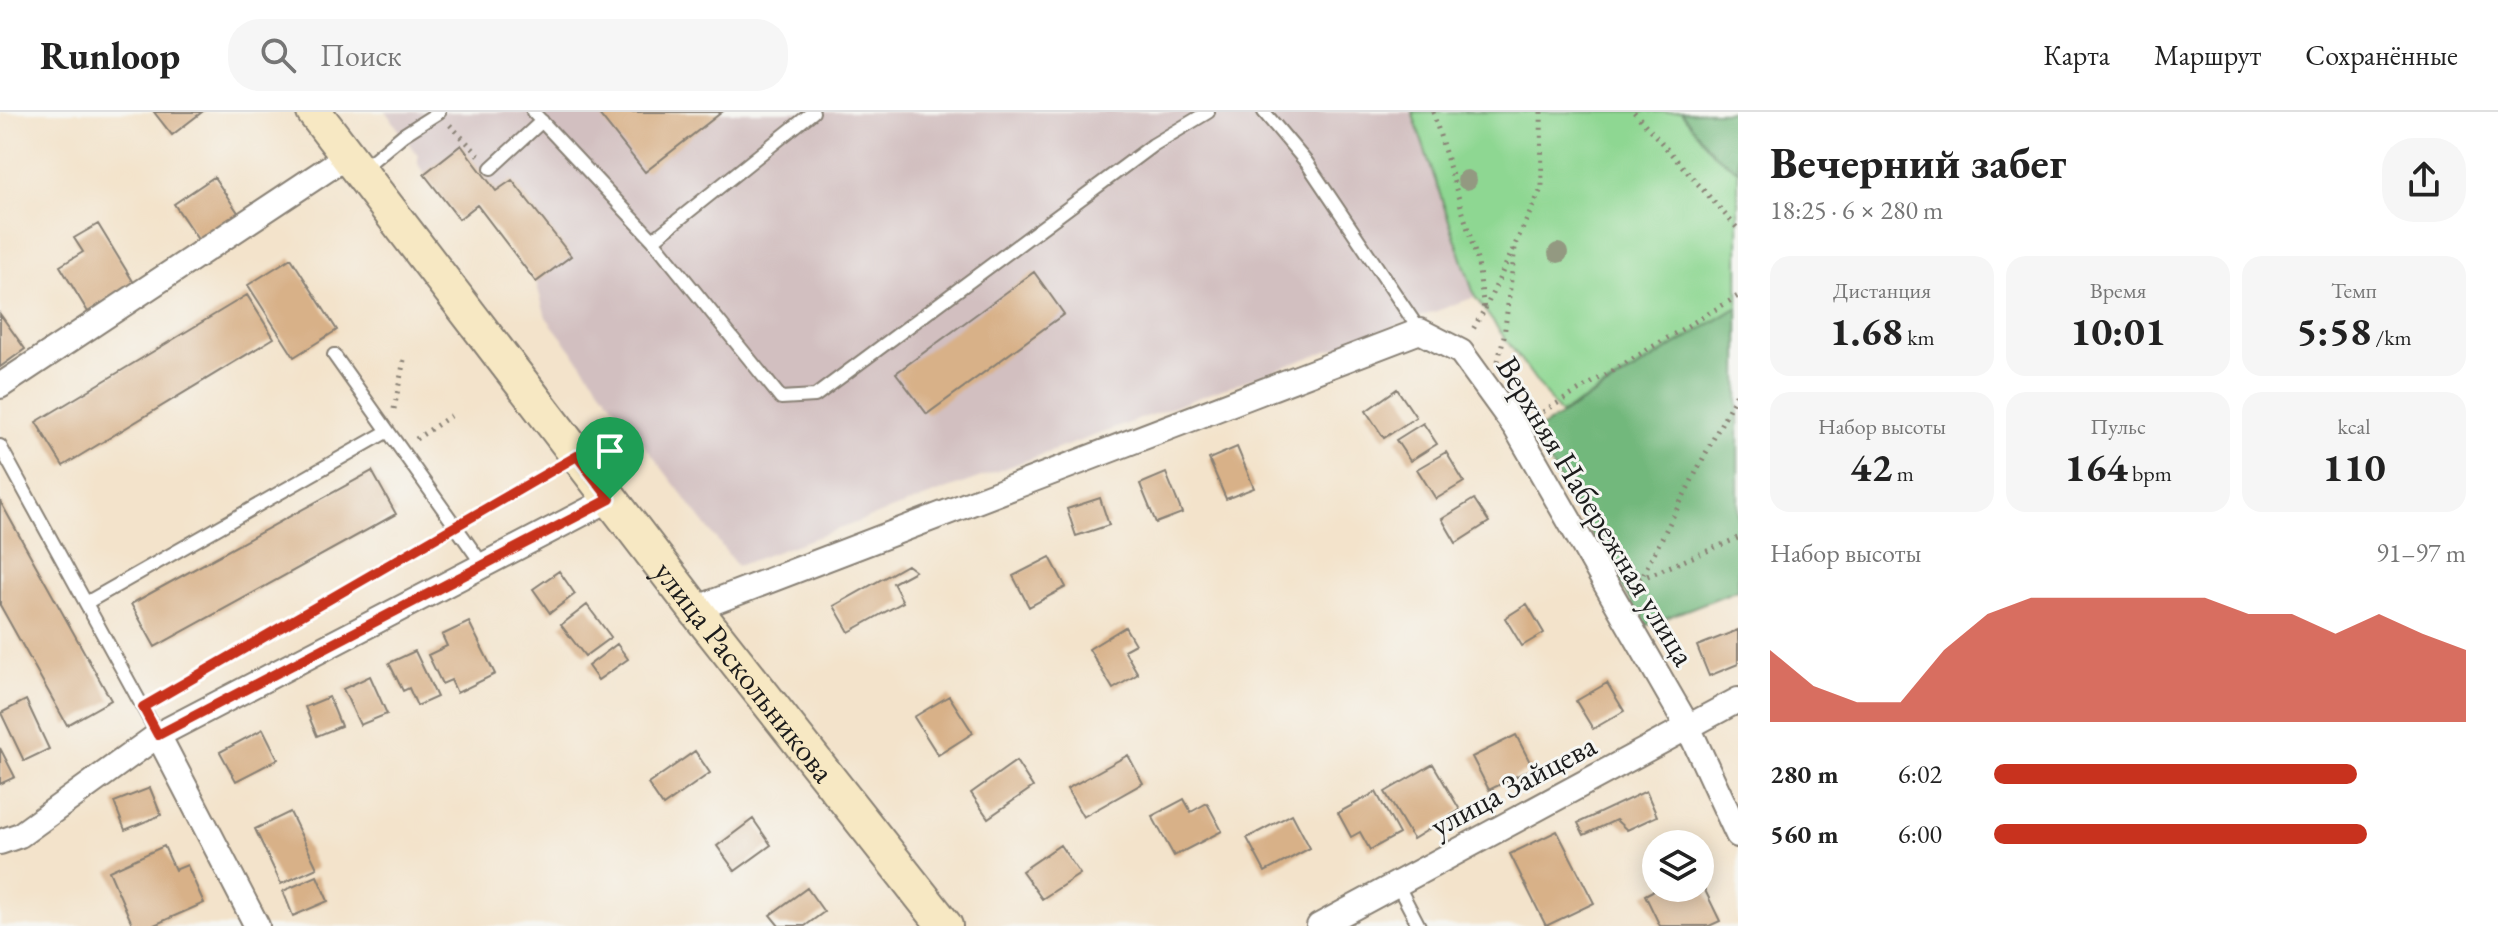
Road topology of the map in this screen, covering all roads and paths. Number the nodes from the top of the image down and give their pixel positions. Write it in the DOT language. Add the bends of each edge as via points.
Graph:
graph roads {
  1 [pos="314,112"];
  2 [pos="813,112"];
  3 [pos="1208,112"];
  4 [pos="1264,112"];
  5 [pos="1433,112"];
  6 [pos="1541,112"];
  7 [pos="1634,112"];
  8 [pos="433,114"];
  9 [pos="537,117"];
  10 [pos="353,164"];
  11 [pos="491,168"];
  12 [pos="1738,229"];
  13 [pos="653,240"];
  14 [pos="1516,243"];
  15 [pos="1738,296"];
  16 [pos="1484,310"];
  17 [pos="1420,331"];
  18 [pos="1461,352"];
  19 [pos="334,355"];
  20 [pos="405,355"];
  21 [pos="0,386"];
  22 [pos="1738,391"];
  23 [pos="1490,393"];
  24 [pos="452,415"];
  25 [pos="1516,428"];
  26 [pos="388,431"];
  27 [pos="0,446"];
  28 [pos="401,450"];
  29 [pos="577,456"];
  30 [pos="610,499"];
  31 [pos="455,526"];
  32 [pos="1738,538"];
  33 [pos="483,565"];
  34 [pos="1641,579"];
  35 [pos="1610,592"];
  36 [pos="86,603"];
  37 [pos="695,609"];
  38 [pos="1623,614"];
  39 [pos="1738,700"];
  40 [pos="143,707"];
  41 [pos="1688,727"];
  42 [pos="158,735"];
  43 [pos="1738,835"];
  44 [pos="0,842"];
  45 [pos="1397,884"];
  46 [pos="257,926"];
  47 [pos="945,926"];
  48 [pos="1319,926"];
  49 [pos="1419,926"];
  1 -- 10 [label="main road, улица Раскольникова"];
  2 -- 13 [label="lane"];
  3 -- 13 [label="lane" via="1153,145 815,396 781,398"];
  4 -- 17 [label="lane" via="1307,163"];
  5 -- 16 [label="path" via="1478,263"];
  6 -- 14 [label="path" via="1542,187"];
  7 -- 12 [label="path"];
  8 -- 10 [label="lane"];
  8 -- 11 [label="path"];
  9 -- 11 [label="lane"];
  9 -- 13 [label="lane"];
  10 -- 21 [label="street"];
  10 -- 29 [label="main road, улица Раскольникова"];
  14 -- 16 [label="path"];
  14 -- 23 [label="path" via="1504,336"];
  15 -- 25 [label="path"];
  16 -- 18 [label="path"];
  17 -- 18 [label="street"];
  17 -- 37 [label="street"];
  18 -- 23 [label="street, Верхняя Набережная улица"];
  19 -- 26 [label="lane"];
  20 -- 26 [label="path"];
  22 -- 34 [label="path"];
  23 -- 25 [label="street, Верхняя Набережная улица"];
  24 -- 28 [label="path"];
  25 -- 35 [label="street, Верхняя Набережная улица"];
  26 -- 28 [label="lane"];
  26 -- 36 [label="lane"];
  27 -- 36 [label="lane"];
  28 -- 31 [label="lane"];
  29 -- 30 [label="main road, улица Раскольникова"];
  29 -- 31 [label="path"];
  30 -- 33 [label="street"];
  30 -- 37 [label="main road, улица Раскольникова"];
  31 -- 33 [label="lane"];
  31 -- 40 [label="path"];
  32 -- 34 [label="path"];
  33 -- 42 [label="street"];
  34 -- 35 [label="path"];
  34 -- 38 [label="path"];
  35 -- 38 [label="street, Верхняя Набережная улица"];
  36 -- 40 [label="lane"];
  37 -- 47 [label="main road, улица Раскольникова"];
  38 -- 41 [label="street, Верхняя Набережная улица"];
  39 -- 41 [label="street, улица Зайцева"];
  40 -- 42 [label="lane"];
  41 -- 43 [label="street, Верхняя Набережная улица"];
  41 -- 45 [label="street, улица Зайцева"];
  42 -- 44 [label="street" via="20,835"];
  42 -- 46 [label="street"];
  45 -- 48 [label="street, улица Зайцева"];
  45 -- 49 [label="lane"];
}
